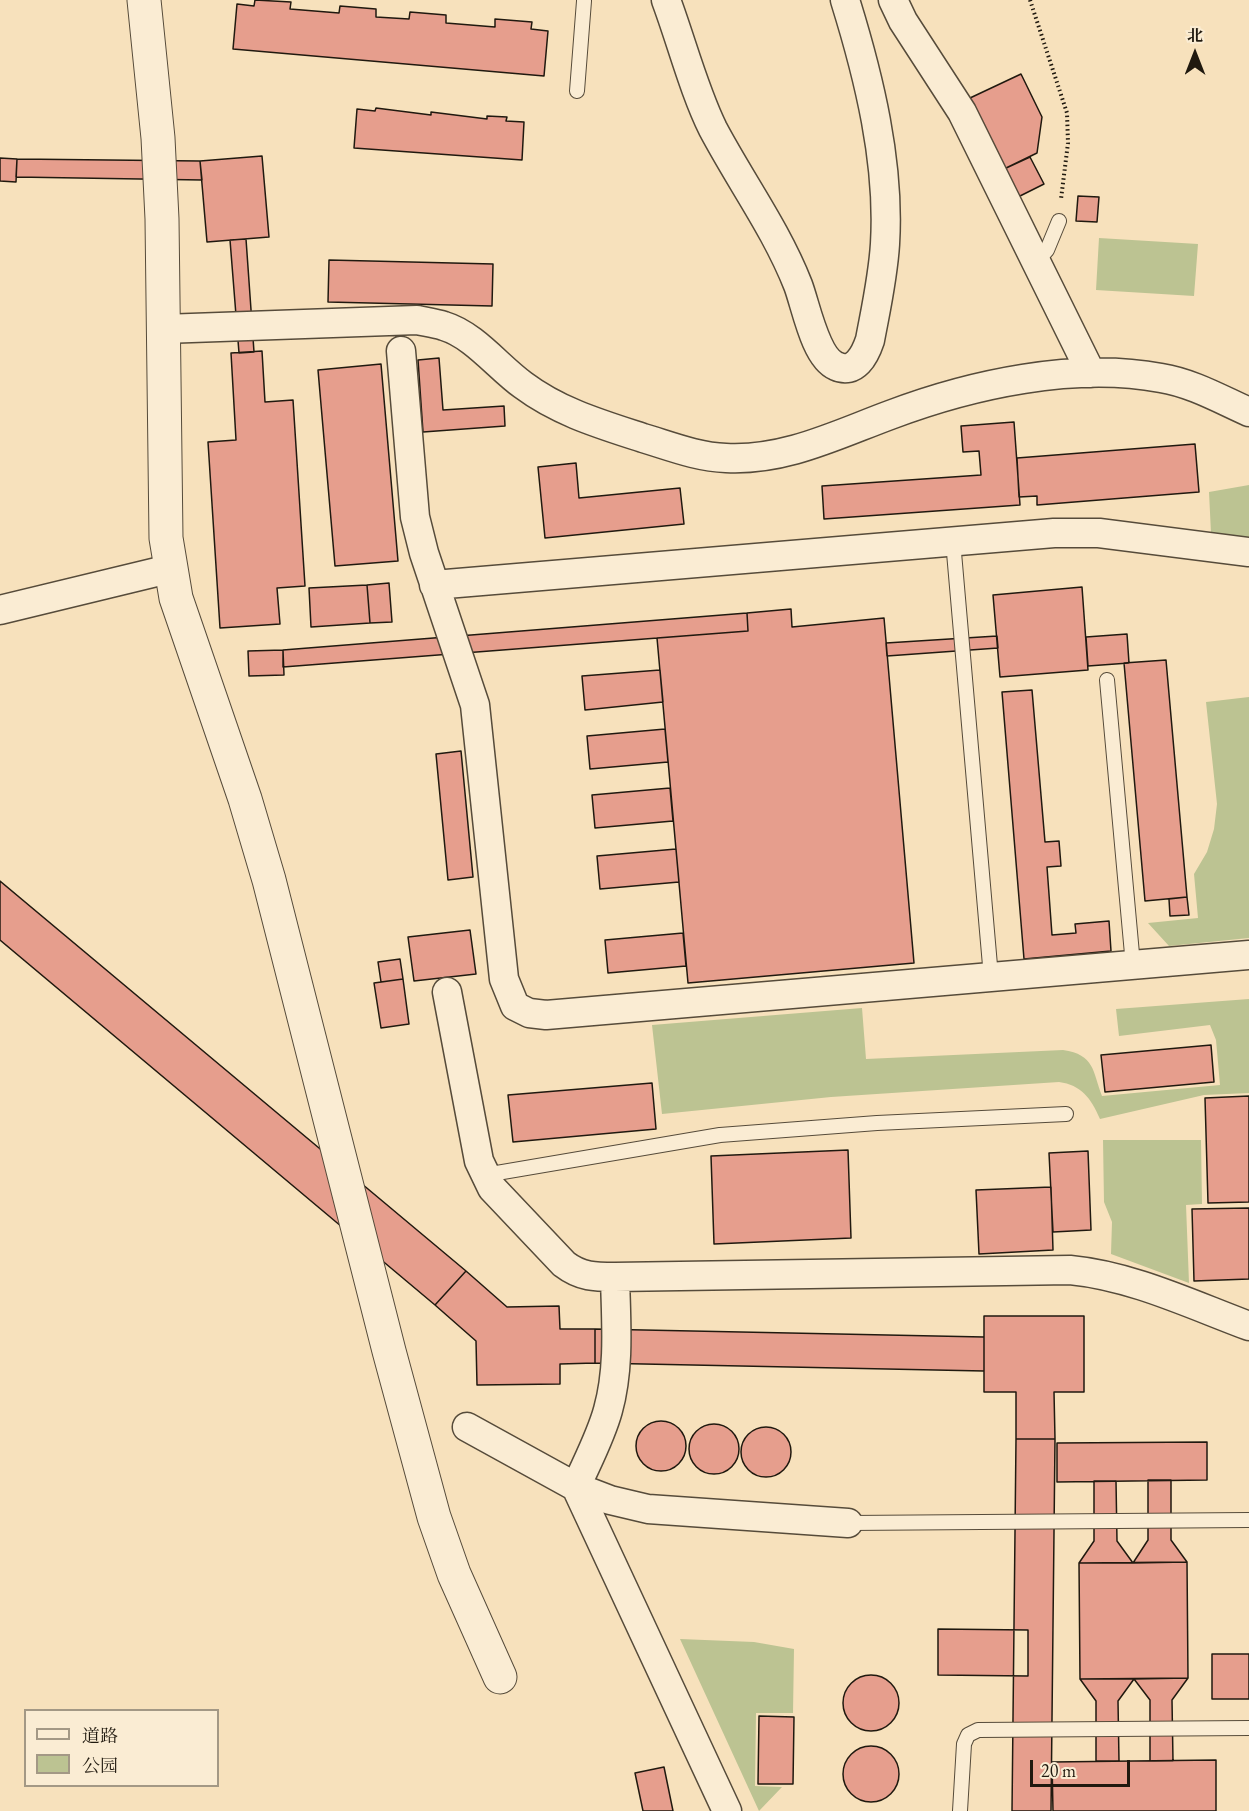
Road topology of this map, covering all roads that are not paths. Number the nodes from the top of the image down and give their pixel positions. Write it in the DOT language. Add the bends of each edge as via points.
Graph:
graph roads {
  1 [pos="144,0"];
  2 [pos="583,0"];
  3 [pos="666,0"];
  4 [pos="846,0"];
  5 [pos="893,0"];
  6 [pos="577,91"];
  7 [pos="1059,221"];
  8 [pos="1036,262"];
  9 [pos="163,329"];
  10 [pos="401,351"];
  11 [pos="1091,373"];
  12 [pos="1249,412"];
  13 [pos="953,541"];
  14 [pos="1249,552"];
  15 [pos="169,569"];
  16 [pos="434,585"];
  17 [pos="0,610"];
  18 [pos="1107,680"];
  19 [pos="1249,955"];
  20 [pos="1132,965"];
  21 [pos="991,977"];
  22 [pos="447,992"];
  23 [pos="1066,1114"];
  24 [pos="485,1175"];
  25 [pos="615,1277"];
  26 [pos="1249,1326"];
  27 [pos="467,1426"];
  28 [pos="576,1486"];
  29 [pos="1249,1520"];
  30 [pos="848,1523"];
  31 [pos="500,1677"];
  32 [pos="1249,1728"];
  33 [pos="727,1811"];
  34 [pos="960,1811"];
  1 -- 9 [label="street" via="158,138"];
  2 -- 6 [label="lane"];
  3 -- 4 [label="street" via="712,126 788,260 817,343 835,366 846,368 857,364 870,340 885,244 885,197 876,127"];
  5 -- 8 [label="street" via="962,112"];
  7 -- 8 [label="lane" via="1047,250"];
  8 -- 11 [label="street"];
  9 -- 11 [label="street" via="417,320 446,326 552,405 687,452 724,458 760,458 795,451 941,396 1029,379"];
  9 -- 15 [label="street"];
  10 -- 16 [label="street" via="415,517"];
  11 -- 12 [label="street" via="1162,378 1199,388"];
  13 -- 14 [label="street" via="1099,533"];
  13 -- 16 [label="street"];
  13 -- 21 [label="lane"];
  15 -- 17 [label="street"];
  15 -- 31 [label="street" via="269,880 434,1516 454,1574"];
  16 -- 21 [label="street" via="475,705 504,979 515,1006 546,1015"];
  18 -- 20 [label="lane"];
  19 -- 20 [label="street"];
  20 -- 21 [label="street"];
  22 -- 24 [label="street" via="479,1161"];
  23 -- 24 [label="lane" via="720,1135"];
  24 -- 25 [label="street" via="492,1188 564,1264 584,1275"];
  25 -- 26 [label="street" via="1070,1270 1126,1280"];
  25 -- 28 [label="street" via="613,1387 608,1412"];
  27 -- 28 [label="street"];
  28 -- 30 [label="street" via="648,1509"];
  28 -- 33 [label="street"];
  29 -- 30 [label="lane"];
  32 -- 34 [label="lane" via="978,1730 968,1735 964,1744"];
}
